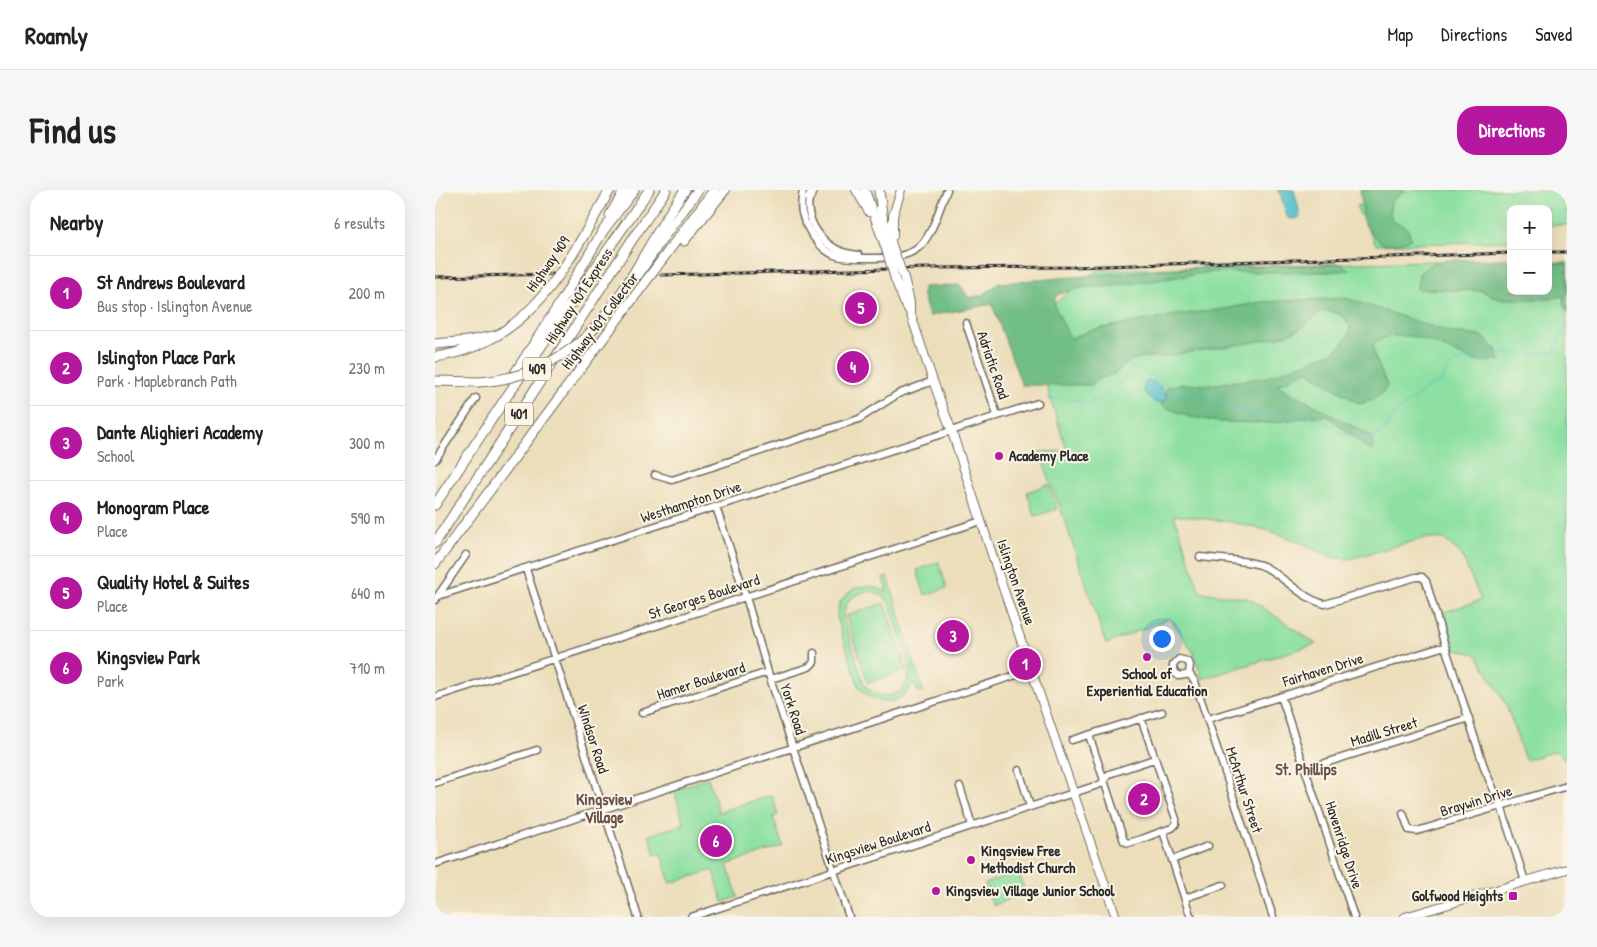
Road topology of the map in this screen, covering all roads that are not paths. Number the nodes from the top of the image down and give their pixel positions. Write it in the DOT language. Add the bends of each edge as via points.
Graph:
graph roads {
  1 [pos="610,190"];
  2 [pos="625,190"];
  3 [pos="634,190"];
  4 [pos="649,190"];
  5 [pos="666,190"];
  6 [pos="685,190"];
  7 [pos="698,190"];
  8 [pos="714,190"];
  9 [pos="725,190"];
  10 [pos="803,190"];
  11 [pos="856,190"];
  12 [pos="865,190"];
  13 [pos="875,190"];
  14 [pos="879,190"];
  15 [pos="901,190"];
  16 [pos="947,190"];
  17 [pos="811,193"];
  18 [pos="882,213"];
  19 [pos="875,221"];
  20 [pos="603,231"];
  21 [pos="888,254"];
  22 [pos="656,270"];
  23 [pos="621,297"];
  24 [pos="966,323"];
  25 [pos="497,336"];
  26 [pos="435,344"];
  27 [pos="435,357"];
  28 [pos="435,381"];
  29 [pos="933,381"];
  30 [pos="476,398"];
  31 [pos="505,399"];
  32 [pos="1039,403"];
  33 [pos="997,415"];
  34 [pos="952,432"];
  35 [pos="435,460"];
  36 [pos="655,475"];
  37 [pos="435,505"];
  38 [pos="716,507"];
  39 [pos="981,521"];
  40 [pos="435,543"];
  41 [pos="466,555"];
  42 [pos="1200,557"];
  43 [pos="435,564"];
  44 [pos="525,569"];
  45 [pos="746,597"];
  46 [pos="436,598"];
  47 [pos="1445,646"];
  48 [pos="814,653"];
  49 [pos="554,659"];
  50 [pos="1032,670"];
  51 [pos="1189,673"];
  52 [pos="769,676"];
  53 [pos="1281,696"];
  54 [pos="435,697"];
  55 [pos="1162,712"];
  56 [pos="642,713"];
  57 [pos="1141,718"];
  58 [pos="1469,718"];
  59 [pos="1208,719"];
  60 [pos="1089,735"];
  61 [pos="1072,740"];
  62 [pos="793,748"];
  63 [pos="537,750"];
  64 [pos="1154,759"];
  65 [pos="1306,769"];
  66 [pos="1019,770"];
  67 [pos="1105,780"];
  68 [pos="435,783"];
  69 [pos="960,786"];
  70 [pos="1567,786"];
  71 [pos="1073,792"];
  72 [pos="1030,806"];
  73 [pos="1501,806"];
  74 [pos="602,810"];
  75 [pos="1403,813"];
  76 [pos="972,825"];
  77 [pos="1163,830"];
  78 [pos="1208,846"];
  79 [pos="1172,860"];
  80 [pos="435,864"];
  81 [pos="1567,869"];
  82 [pos="834,870"];
  83 [pos="1525,881"];
  84 [pos="1223,885"];
  85 [pos="1185,898"];
  86 [pos="1429,914"];
  87 [pos="638,917"];
  88 [pos="691,917"];
  89 [pos="849,917"];
  90 [pos="1116,917"];
  91 [pos="1193,917"];
  92 [pos="1273,917"];
  93 [pos="1354,917"];
  94 [pos="1405,917"];
  1 -- 25 [label="highway, Highway 409" via="556,282 530,311"];
  2 -- 20 [label="highway"];
  3 -- 20 [label="highway, 401"];
  4 -- 31 [label="highway, Highway 401 Express / 401"];
  5 -- 40 [label="highway, Highway 401 Express / 401"];
  6 -- 23 [label="highway"];
  7 -- 23 [label="highway"];
  8 -- 22 [label="highway, Highway 401 Collector / 401"];
  9 -- 22 [label="highway" via="666,263"];
  10 -- 21 [label="street" via="802,212 819,244 835,255 850,258"];
  11 -- 19 [label="main road"];
  12 -- 19 [label="main road, Islington Avenue"];
  13 -- 18 [label="main road, Islington Avenue"];
  14 -- 18 [label="highway"];
  15 -- 21 [label="main road" via="893,216"];
  16 -- 21 [label="street" via="925,240 909,254"];
  17 -- 21 [label="street" via="808,205 811,220 822,238 833,247 844,252"];
  18 -- 21 [label="main road, Islington Avenue"];
  19 -- 21 [label="main road, Islington Avenue"];
  20 -- 31 [label="highway, 401" via="515,373"];
  21 -- 29 [label="main road, Islington Avenue, bridge"];
  22 -- 43 [label="highway, Highway 401 Collector / 401"];
  23 -- 28 [label="highway, 409, bridge" via="587,336 560,358 545,365 506,378 478,382"];
  24 -- 33 [label="street, Adriatic Road"];
  25 -- 26 [label="highway"];
  25 -- 27 [label="highway, Highway 409" via="478,346"];
  29 -- 34 [label="main road, Islington Avenue"];
  29 -- 36 [label="street" via="898,394 859,419 672,480"];
  30 -- 35 [label="street"];
  31 -- 37 [label="highway, 401"];
  32 -- 33 [label="street, Westhampton Drive"];
  33 -- 34 [label="street, Westhampton Drive"];
  34 -- 38 [label="street, Westhampton Drive"];
  34 -- 39 [label="main road, Islington Avenue"];
  38 -- 44 [label="street, Westhampton Drive"];
  38 -- 45 [label="street, York Road"];
  39 -- 45 [label="street, St Georges Boulevard"];
  39 -- 50 [label="main road, Islington Avenue"];
  41 -- 46 [label="street"];
  42 -- 47 [label="street" via="1258,564 1313,600 1325,604 1422,577 1428,583"];
  44 -- 46 [label="street, Westhampton Drive"];
  44 -- 49 [label="street, Windsor Road"];
  45 -- 49 [label="street, St Georges Boulevard"];
  45 -- 52 [label="street, York Road"];
  47 -- 53 [label="street, Fairhaven Drive"];
  47 -- 58 [label="street"];
  48 -- 52 [label="street, Hamer Boulevard" via="814,662 809,667"];
  49 -- 54 [label="street, St Georges Boulevard"];
  49 -- 74 [label="street, Windsor Road"];
  50 -- 62 [label="street"];
  50 -- 71 [label="main road, Islington Avenue"];
  51 -- 59 [label="street, McArthur Street"];
  52 -- 56 [label="street, Hamer Boulevard"];
  52 -- 62 [label="street, York Road"];
  53 -- 59 [label="street, Fairhaven Drive"];
  53 -- 65 [label="street, Havenridge Drive"];
  55 -- 57 [label="street"];
  57 -- 60 [label="street"];
  57 -- 64 [label="street"];
  58 -- 65 [label="street, Madill Street"];
  58 -- 73 [label="street" via="1485,770"];
  59 -- 92 [label="street, McArthur Street"];
  60 -- 61 [label="street"];
  60 -- 67 [label="street"];
  62 -- 74 [label="street"];
  62 -- 82 [label="street, York Road"];
  63 -- 68 [label="street"];
  64 -- 67 [label="street, Kingsview Boulevard" via="1109,774"];
  64 -- 77 [label="street" via="1176,819 1176,824"];
  65 -- 93 [label="street, Havenridge Drive"];
  66 -- 72 [label="street"];
  67 -- 71 [label="street, Kingsview Boulevard"];
  67 -- 77 [label="street" via="1126,842"];
  69 -- 76 [label="street"];
  70 -- 73 [label="street, Braywin Drive"];
  71 -- 72 [label="street, Kingsview Boulevard"];
  71 -- 90 [label="main road, Islington Avenue"];
  72 -- 76 [label="street, Kingsview Boulevard"];
  73 -- 75 [label="street, Braywin Drive" via="1414,832 1407,827"];
  73 -- 83 [label="street"];
  74 -- 80 [label="street"];
  74 -- 87 [label="street, Windsor Road"];
  76 -- 82 [label="street, Kingsview Boulevard"];
  77 -- 79 [label="street"];
  78 -- 79 [label="street"];
  79 -- 85 [label="street"];
  81 -- 83 [label="main road"];
  82 -- 88 [label="street, Kingsview Boulevard"];
  82 -- 89 [label="street, York Road"];
  83 -- 86 [label="main road"];
  84 -- 85 [label="street"];
  85 -- 91 [label="street"];
  86 -- 94 [label="main road"];
}
